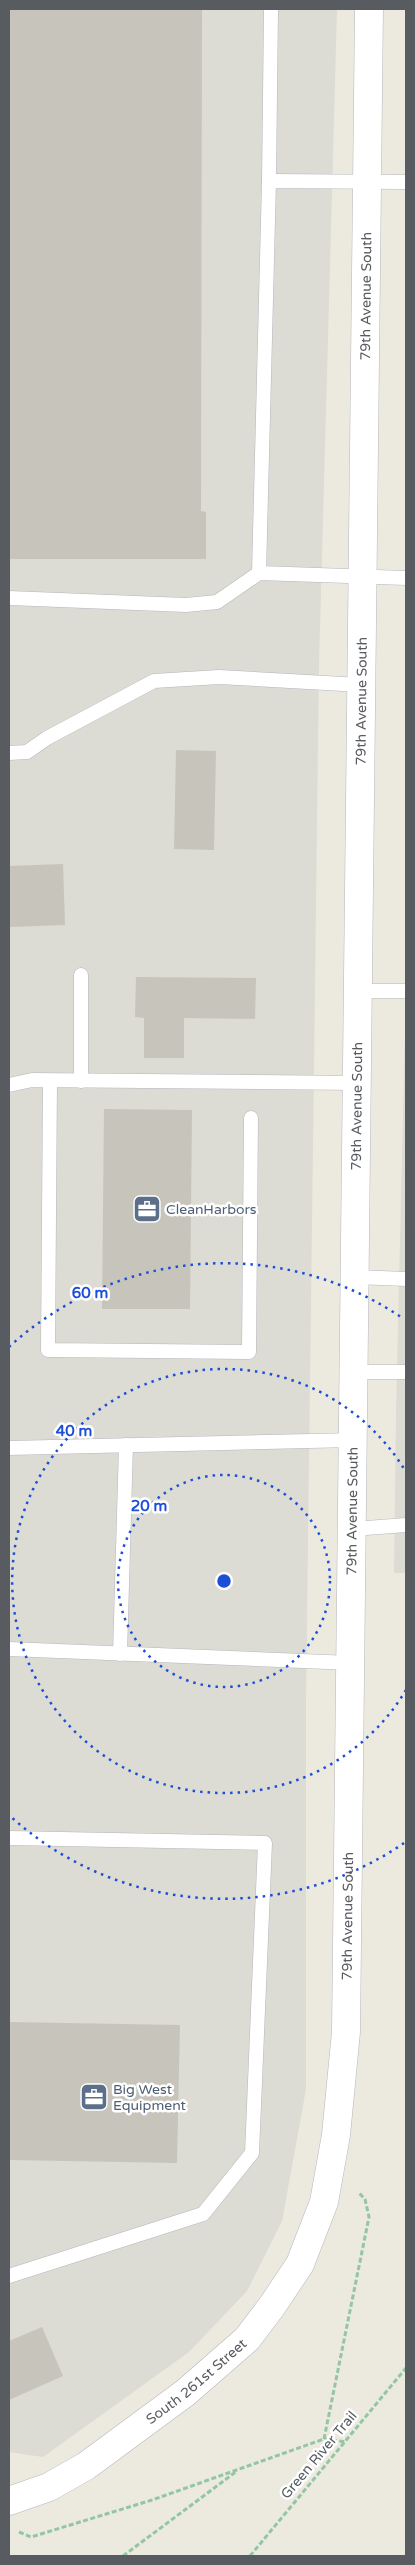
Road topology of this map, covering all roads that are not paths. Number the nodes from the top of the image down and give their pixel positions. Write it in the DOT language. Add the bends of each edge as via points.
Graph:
graph roads {
  1 [pos="271,9"];
  2 [pos="369,9"];
  3 [pos="269,181"];
  4 [pos="367,182"];
  5 [pos="406,182"];
  6 [pos="259,573"];
  7 [pos="363,577"];
  8 [pos="406,578"];
  9 [pos="9,598"];
  10 [pos="361,685"];
  11 [pos="9,753"];
  12 [pos="81,975"];
  13 [pos="358,991"];
  14 [pos="406,991"];
  15 [pos="50,1081"];
  16 [pos="81,1081"];
  17 [pos="357,1083"];
  18 [pos="9,1085"];
  19 [pos="251,1118"];
  20 [pos="355,1276"];
  21 [pos="406,1279"];
  22 [pos="355,1372"];
  23 [pos="406,1372"];
  24 [pos="354,1440"];
  25 [pos="126,1445"];
  26 [pos="9,1448"];
  27 [pos="406,1525"];
  28 [pos="353,1529"];
  29 [pos="9,1649"];
  30 [pos="120,1654"];
  31 [pos="351,1663"];
  32 [pos="9,1838"];
  33 [pos="324,2202"];
  34 [pos="9,2276"];
  35 [pos="9,2501"];
  1 -- 3 [label="lane"];
  2 -- 4 [label="street, 79th Avenue South"];
  3 -- 4 [label="lane"];
  3 -- 6 [label="lane"];
  4 -- 5 [label="lane"];
  4 -- 7 [label="street, 79th Avenue South"];
  6 -- 7 [label="lane"];
  6 -- 9 [label="lane" via="217,602 186,605"];
  7 -- 8 [label="lane"];
  7 -- 10 [label="street, 79th Avenue South"];
  10 -- 11 [label="lane" via="219,677 154,681 27,752"];
  10 -- 13 [label="street, 79th Avenue South"];
  12 -- 16 [label="lane"];
  13 -- 14 [label="lane"];
  13 -- 17 [label="street, 79th Avenue South"];
  15 -- 16 [label="lane"];
  15 -- 18 [label="lane" via="32,1080"];
  15 -- 19 [label="lane" via="48,1350 250,1352"];
  16 -- 17 [label="lane"];
  17 -- 20 [label="street, 79th Avenue South"];
  20 -- 21 [label="lane"];
  20 -- 22 [label="street, 79th Avenue South"];
  22 -- 23 [label="lane"];
  22 -- 24 [label="street, 79th Avenue South"];
  24 -- 25 [label="lane"];
  24 -- 28 [label="street, 79th Avenue South"];
  25 -- 26 [label="lane"];
  25 -- 30 [label="lane"];
  27 -- 28 [label="lane"];
  28 -- 31 [label="street, 79th Avenue South"];
  29 -- 30 [label="lane"];
  30 -- 31 [label="lane"];
  31 -- 33 [label="street, 79th Avenue South" via="346,2032 336,2135"];
  32 -- 34 [label="lane" via="265,1843 252,2153 203,2214"];
  33 -- 35 [label="street, South 261st Street" via="300,2264 247,2339 185,2393 86,2466 49,2487"];
}
